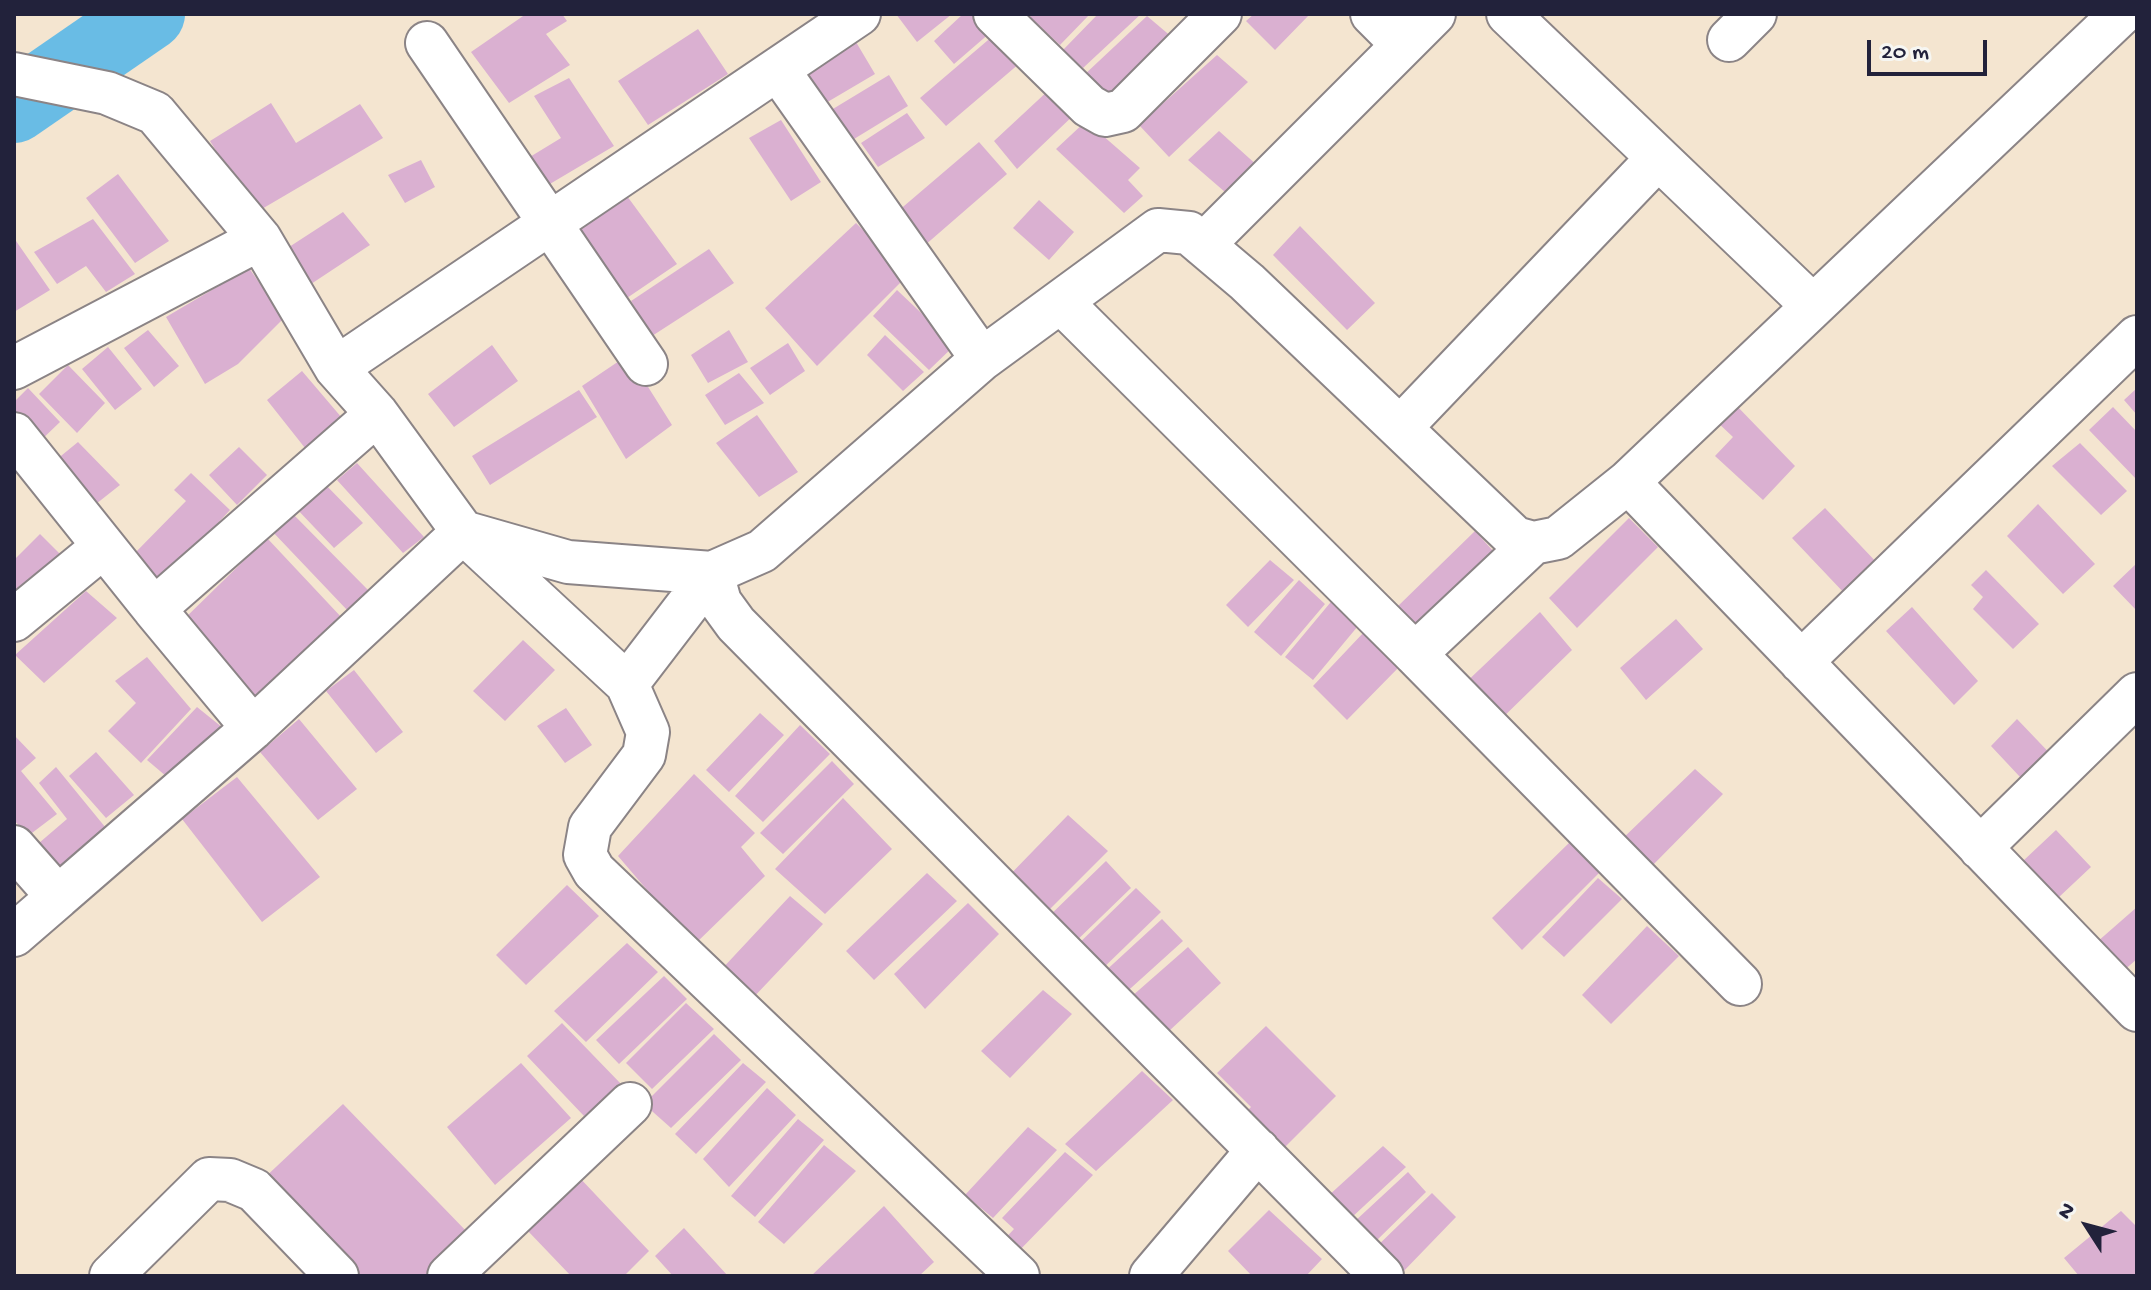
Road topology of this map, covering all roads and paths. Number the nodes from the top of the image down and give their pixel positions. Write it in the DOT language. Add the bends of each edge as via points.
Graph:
graph roads {
  1 [pos="859,14"];
  2 [pos="995,14"];
  3 [pos="1220,14"];
  4 [pos="1372,14"];
  5 [pos="1434,14"];
  6 [pos="1508,14"];
  7 [pos="2121,14"];
  8 [pos="427,43"];
  9 [pos="1403,45"];
  10 [pos="778,70"];
  11 [pos="14,74"];
  12 [pos="1658,158"];
  13 [pos="549,223"];
  14 [pos="260,239"];
  15 [pos="1203,245"];
  16 [pos="1061,302"];
  17 [pos="1813,306"];
  18 [pos="2137,337"];
  19 [pos="982,359"];
  20 [pos="646,364"];
  21 [pos="14,368"];
  22 [pos="336,368"];
  23 [pos="377,414"];
  24 [pos="1400,428"];
  25 [pos="14,434"];
  26 [pos="1628,482"];
  27 [pos="463,532"];
  28 [pos="1533,543"];
  29 [pos="103,547"];
  30 [pos="712,573"];
  31 [pos="154,609"];
  32 [pos="14,620"];
  33 [pos="1415,654"];
  34 [pos="1801,662"];
  35 [pos="627,684"];
  36 [pos="2137,694"];
  37 [pos="253,728"];
  38 [pos="14,847"];
  39 [pos="1980,848"];
  40 [pos="58,897"];
  41 [pos="14,935"];
  42 [pos="1740,984"];
  43 [pos="2137,1010"];
  44 [pos="630,1104"];
  45 [pos="1258,1150"];
  46 [pos="111,1276"];
  47 [pos="337,1276"];
  48 [pos="449,1276"];
  49 [pos="1018,1276"];
  50 [pos="1151,1276"];
  51 [pos="1382,1276"];
  1 -- 10 [label="street"];
  2 -- 3 [label="street" via="1089,106 1105,115 1123,111"];
  4 -- 9 [label="street"];
  5 -- 9 [label="street"];
  6 -- 12 [label="street"];
  7 -- 17 [label="street"];
  8 -- 13 [label="street"];
  9 -- 15 [label="street"];
  10 -- 13 [label="street"];
  10 -- 19 [label="street"];
  11 -- 14 [label="street" via="107,93 155,113"];
  12 -- 17 [label="street"];
  12 -- 24 [label="street"];
  13 -- 20 [label="street"];
  13 -- 22 [label="street"];
  14 -- 21 [label="street"];
  14 -- 22 [label="street"];
  15 -- 16 [label="street" via="1189,233 1158,230"];
  15 -- 24 [label="street"];
  16 -- 19 [label="street"];
  16 -- 33 [label="street"];
  17 -- 26 [label="street"];
  18 -- 34 [label="street"];
  19 -- 30 [label="street" via="762,551"];
  22 -- 23 [label="street"];
  23 -- 27 [label="street"];
  23 -- 31 [label="street"];
  24 -- 28 [label="street" via="1515,538"];
  25 -- 29 [label="street"];
  26 -- 28 [label="street" via="1558,538"];
  26 -- 34 [label="street"];
  27 -- 30 [label="street" via="568,562"];
  27 -- 35 [label="street"];
  27 -- 37 [label="street"];
  28 -- 33 [label="street"];
  29 -- 31 [label="street"];
  29 -- 32 [label="street"];
  30 -- 35 [label="street"];
  30 -- 45 [label="street" via="720,602 736,624"];
  31 -- 37 [label="street"];
  33 -- 42 [label="street"];
  34 -- 39 [label="street"];
  35 -- 49 [label="street" via="648,732 644,755 590,827 585,855 594,871"];
  36 -- 39 [label="street"];
  37 -- 40 [label="street"];
  38 -- 40 [label="street"];
  39 -- 43 [label="street"];
  40 -- 41 [label="street"];
  44 -- 48 [label="street"];
  45 -- 50 [label="street"];
  45 -- 51 [label="street"];
  46 -- 47 [label="street" via="209,1179 230,1180 254,1190"];
}
